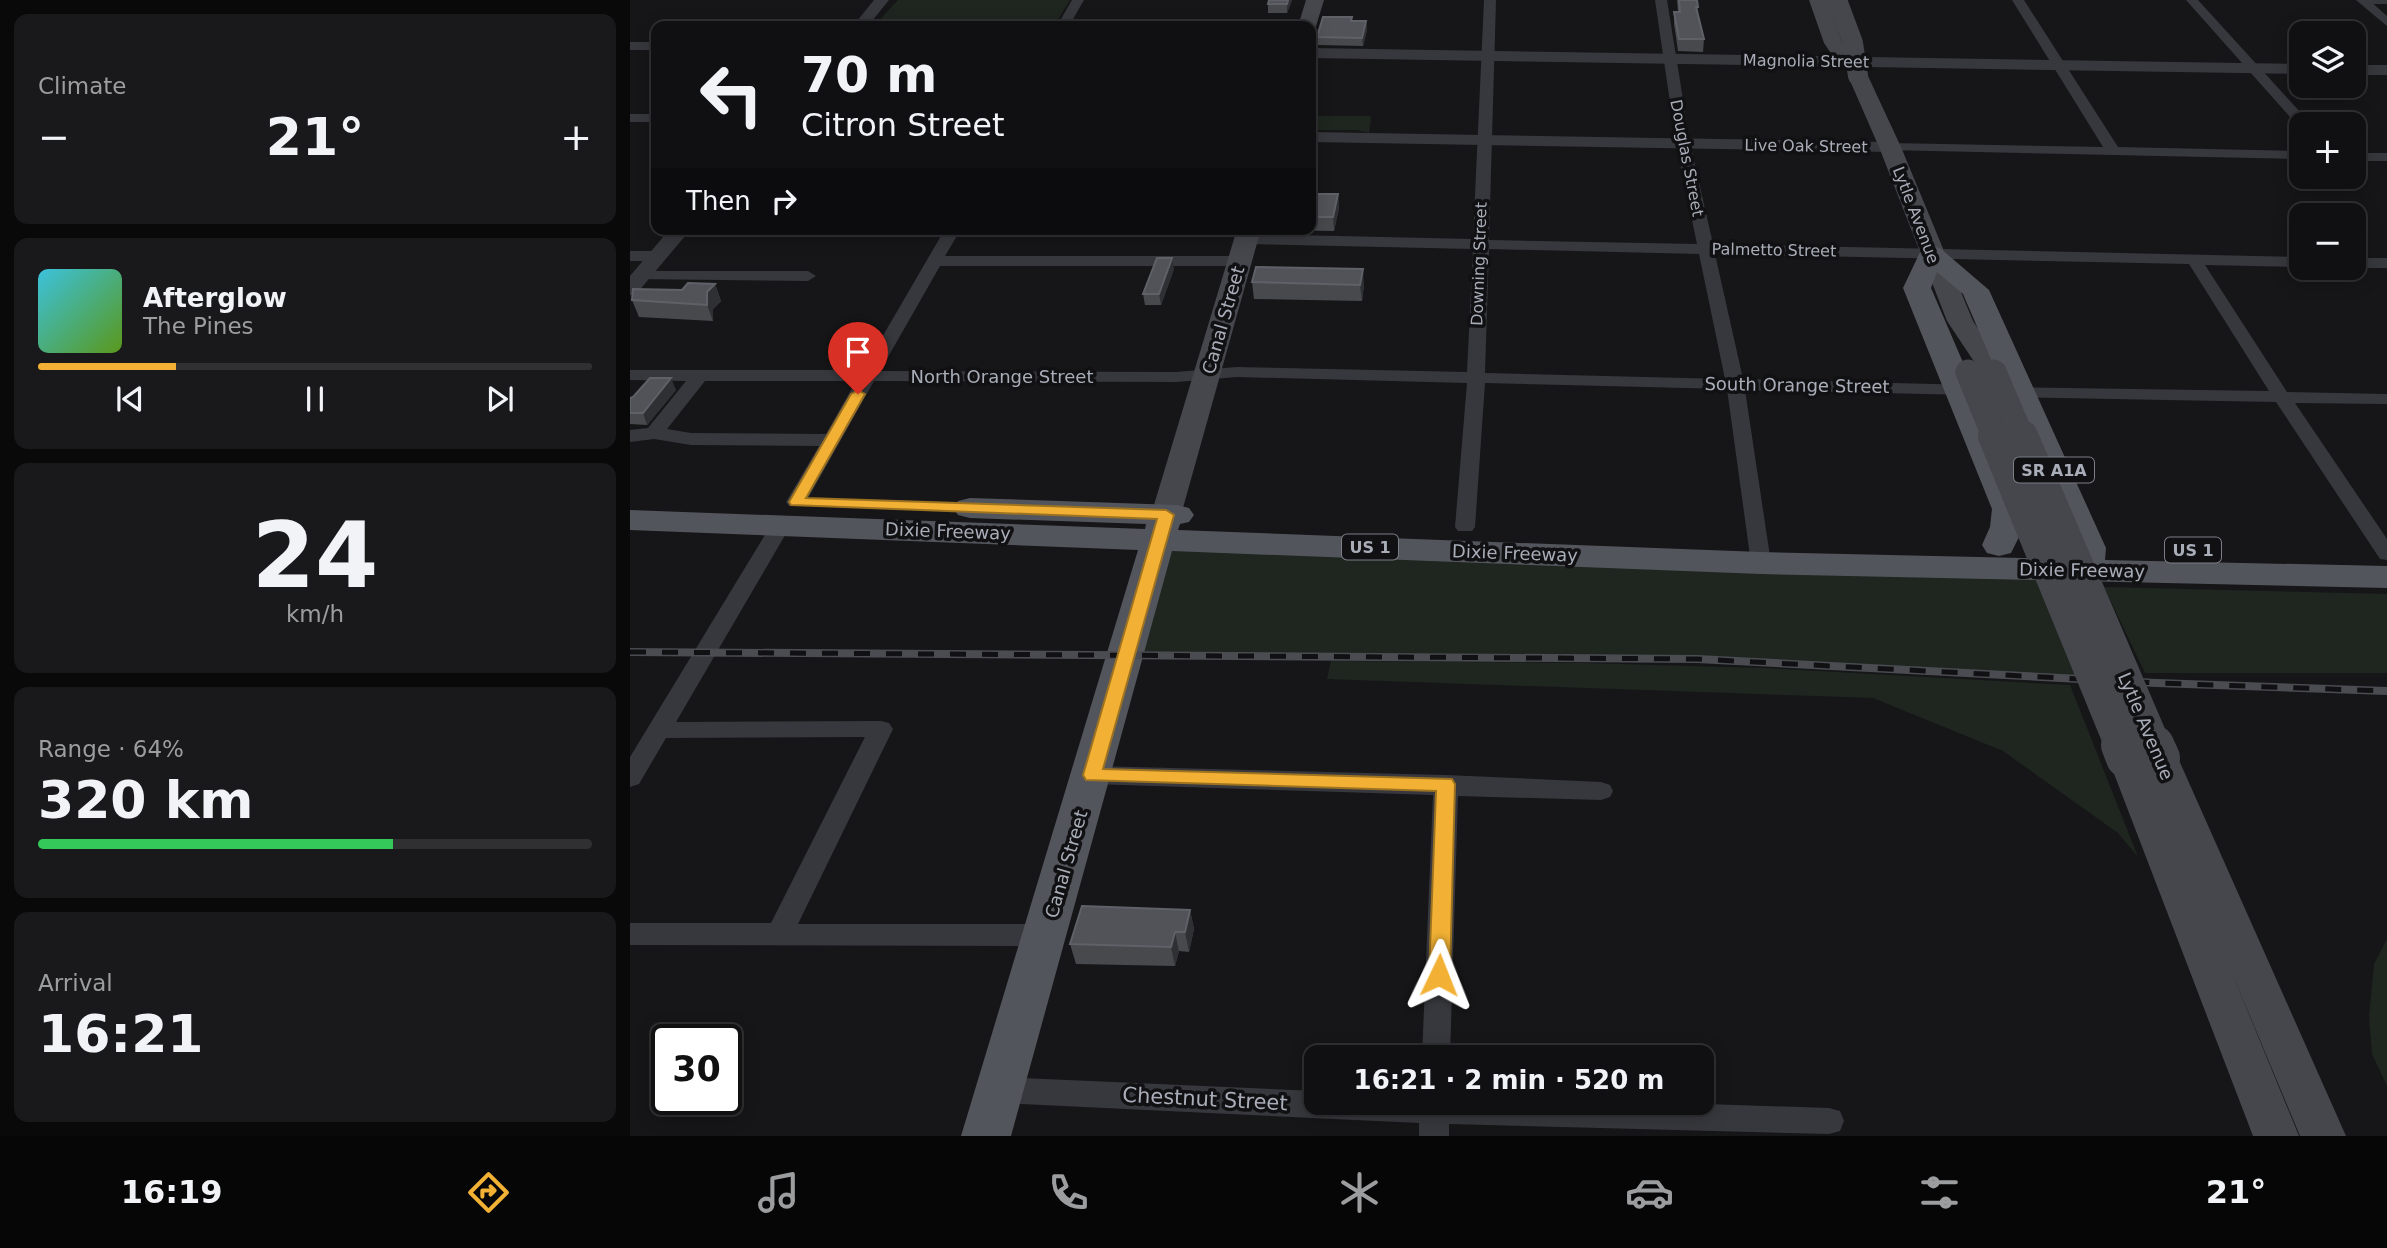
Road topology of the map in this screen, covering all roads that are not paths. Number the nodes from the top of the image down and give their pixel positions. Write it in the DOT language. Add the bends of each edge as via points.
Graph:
graph roads {
  1 [pos="882,0"];
  2 [pos="1078,0"];
  3 [pos="1315,0"];
  4 [pos="1490,0"];
  5 [pos="1661,0"];
  6 [pos="1818,0"];
  7 [pos="1837,0"];
  8 [pos="2018,0"];
  9 [pos="2192,0"];
  10 [pos="2362,0"];
  11 [pos="2373,0"];
  12 [pos="2387,0"];
  13 [pos="864,21"];
  14 [pos="1066,21"];
  15 [pos="1309,21"];
  16 [pos="2387,22"];
  17 [pos="630,46"];
  18 [pos="651,46"];
  19 [pos="1316,52"];
  20 [pos="1486,56"];
  21 [pos="1670,59"];
  22 [pos="2059,66"];
  23 [pos="2254,68"];
  24 [pos="2289,69"];
  25 [pos="2366,70"];
  26 [pos="2387,71"];
  27 [pos="1858,76"];
  28 [pos="2293,112"];
  29 [pos="630,118"];
  30 [pos="651,118"];
  31 [pos="1316,137"];
  32 [pos="1485,140"];
  33 [pos="1683,144"];
  34 [pos="1890,147"];
  35 [pos="2113,151"];
  36 [pos="2289,155"];
  37 [pos="2366,157"];
  38 [pos="2387,157"];
  39 [pos="676,235"];
  40 [pos="949,235"];
  41 [pos="1245,243"];
  42 [pos="1479,245"];
  43 [pos="1704,248"];
  44 [pos="1931,254"];
  45 [pos="630,256"];
  46 [pos="659,256"];
  47 [pos="934,261"];
  48 [pos="2195,261"];
  49 [pos="2289,262"];
  50 [pos="2366,263"];
  51 [pos="2387,263"];
  52 [pos="808,276"];
  53 [pos="636,282"];
  54 [pos="630,375"];
  55 [pos="654,375"];
  56 [pos="700,375"];
  57 [pos="869,375"];
  58 [pos="1207,375"];
  59 [pos="1476,377"];
  60 [pos="1973,378"];
  61 [pos="1735,384"];
  62 [pos="2020,393"];
  63 [pos="638,394"];
  64 [pos="2281,396"];
  65 [pos="2387,399"];
  66 [pos="654,433"];
  67 [pos="630,436"];
  68 [pos="831,440"];
  69 [pos="2009,509"];
  70 [pos="648,511"];
  71 [pos="788,514"];
  72 [pos="1163,526"];
  73 [pos="1465,527"];
  74 [pos="1999,545"];
  75 [pos="2038,546"];
  76 [pos="1759,551"];
  77 [pos="2387,554"];
  78 [pos="2084,559"];
  79 [pos="2387,577"];
  80 [pos="660,730"];
  81 [pos="2143,758"];
  82 [pos="1092,775"];
  83 [pos="630,778"];
  84 [pos="1446,784"];
  85 [pos="1601,791"];
  86 [pos="630,934"];
  87 [pos="779,934"];
  88 [pos="1045,935"];
  89 [pos="1437,1045"];
  90 [pos="1000,1090"];
  91 [pos="1434,1116"];
  92 [pos="1829,1121"];
  93 [pos="986,1136"];
  94 [pos="2276,1136"];
  95 [pos="2323,1136"];
  1 -- 13 [label="street"];
  2 -- 14 [label="street"];
  3 -- 15 [label="main road"];
  4 -- 20 [label="street, Downing Street"];
  5 -- 21 [label="street, Douglas Street"];
  6 -- 27 [label="main road, SR A1A" via="1833,43"];
  7 -- 27 [label="main road, SR A1A, bridge" via="1853,43"];
  8 -- 22 [label="street"];
  9 -- 23 [label="street"];
  10 -- 16 [label="street"];
  11 -- 12 [label="street"];
  17 -- 18 [label="street"];
  19 -- 20 [label="street, Magnolia Street"];
  20 -- 21 [label="street, Magnolia Street"];
  20 -- 32 [label="street, Downing Street"];
  21 -- 22 [label="street, Magnolia Street"];
  21 -- 33 [label="street, Douglas Street"];
  22 -- 23 [label="street, Magnolia Street"];
  22 -- 35 [label="street"];
  23 -- 24 [label="street, Magnolia Street"];
  23 -- 28 [label="street"];
  25 -- 26 [label="street"];
  27 -- 34 [label="main road, SR A1A"];
  29 -- 30 [label="street"];
  31 -- 32 [label="street, Live Oak Street"];
  32 -- 33 [label="street, Live Oak Street"];
  32 -- 42 [label="street, Downing Street"];
  33 -- 34 [label="street, Live Oak Street"];
  33 -- 43 [label="street, Douglas Street"];
  34 -- 35 [label="street, Live Oak Street"];
  34 -- 44 [label="main road, Lytle Avenue / SR A1A"];
  35 -- 36 [label="street, Live Oak Street"];
  37 -- 38 [label="street"];
  39 -- 46 [label="street"];
  40 -- 47 [label="street"];
  41 -- 42 [label="street, Palmetto Street"];
  41 -- 47 [label="street, Palmetto Street"];
  41 -- 58 [label="main road, Canal Street"];
  42 -- 43 [label="street, Palmetto Street"];
  42 -- 59 [label="street, Downing Street"];
  43 -- 44 [label="street, Palmetto Street"];
  43 -- 61 [label="street, Douglas Street"];
  44 -- 48 [label="street, Palmetto Street"];
  44 -- 60 [label="main road, Lytle Avenue" via="1960,321"];
  44 -- 60 [label="main road, SR A1A" via="1917,288"];
  44 -- 62 [label="main road, SR A1A" via="1975,290"];
  45 -- 46 [label="street"];
  46 -- 53 [label="street"];
  47 -- 57 [label="street"];
  48 -- 49 [label="street, Palmetto Street"];
  48 -- 64 [label="street"];
  50 -- 51 [label="street"];
  52 -- 53 [label="street"];
  54 -- 55 [label="street, North Orange Street"];
  55 -- 56 [label="street, North Orange Street"];
  55 -- 63 [label="street"];
  56 -- 57 [label="street, North Orange Street"];
  56 -- 66 [label="street"];
  57 -- 58 [label="street, North Orange Street"];
  57 -- 68 [label="street"];
  58 -- 59 [label="street, South Orange Street"];
  58 -- 72 [label="main road, Canal Street"];
  59 -- 61 [label="street, South Orange Street"];
  59 -- 73 [label="street, Downing Street"];
  60 -- 61 [label="street, South Orange Street"];
  60 -- 62 [label="street, South Orange Street"];
  60 -- 69 [label="main road, SR A1A"];
  60 -- 81 [label="main road, Lytle Avenue, bridge"];
  61 -- 76 [label="street, Douglas Street"];
  62 -- 64 [label="street, South Orange Street"];
  62 -- 78 [label="main road, SR A1A"];
  64 -- 65 [label="street, South Orange Street"];
  64 -- 77 [label="street"];
  66 -- 67 [label="street"];
  66 -- 68 [label="street" via="691,439"];
  68 -- 71 [label="street"];
  69 -- 74 [label="main road"];
  69 -- 75 [label="main road" via="2021,531"];
  70 -- 71 [label="main road, Dixie Freeway / US 1"];
  71 -- 72 [label="main road, Dixie Freeway / US 1"];
  71 -- 72 [label="main road, Dixie Freeway / US 1" via="879,505"];
  71 -- 80 [label="street"];
  72 -- 73 [label="main road, Dixie Freeway / US 1"];
  72 -- 76 [label="main road, Dixie Freeway / US 1"];
  72 -- 82 [label="main road, Canal Street"];
  73 -- 76 [label="main road, Dixie Freeway / US 1"];
  74 -- 75 [label="main road, Dixie Freeway / US 1"];
  74 -- 76 [label="main road, Dixie Freeway / US 1"];
  75 -- 78 [label="main road, Dixie Freeway / US 1"];
  76 -- 78 [label="main road, Dixie Freeway / US 1"];
  77 -- 78 [label="main road, Dixie Freeway / US 1"];
  78 -- 79 [label="main road, Dixie Freeway / US 1"];
  80 -- 83 [label="street"];
  80 -- 87 [label="street" via="881,729"];
  81 -- 94 [label="main road, Lytle Avenue"];
  81 -- 95 [label="main road, Lytle Avenue"];
  82 -- 84 [label="street"];
  82 -- 88 [label="main road, Canal Street"];
  84 -- 85 [label="street"];
  84 -- 89 [label="street"];
  86 -- 87 [label="street"];
  87 -- 88 [label="street"];
  88 -- 90 [label="main road, Canal Street"];
  90 -- 91 [label="street, Chestnut Street"];
  90 -- 93 [label="main road, Canal Street"];
  91 -- 92 [label="street, Chestnut Street"];
}
